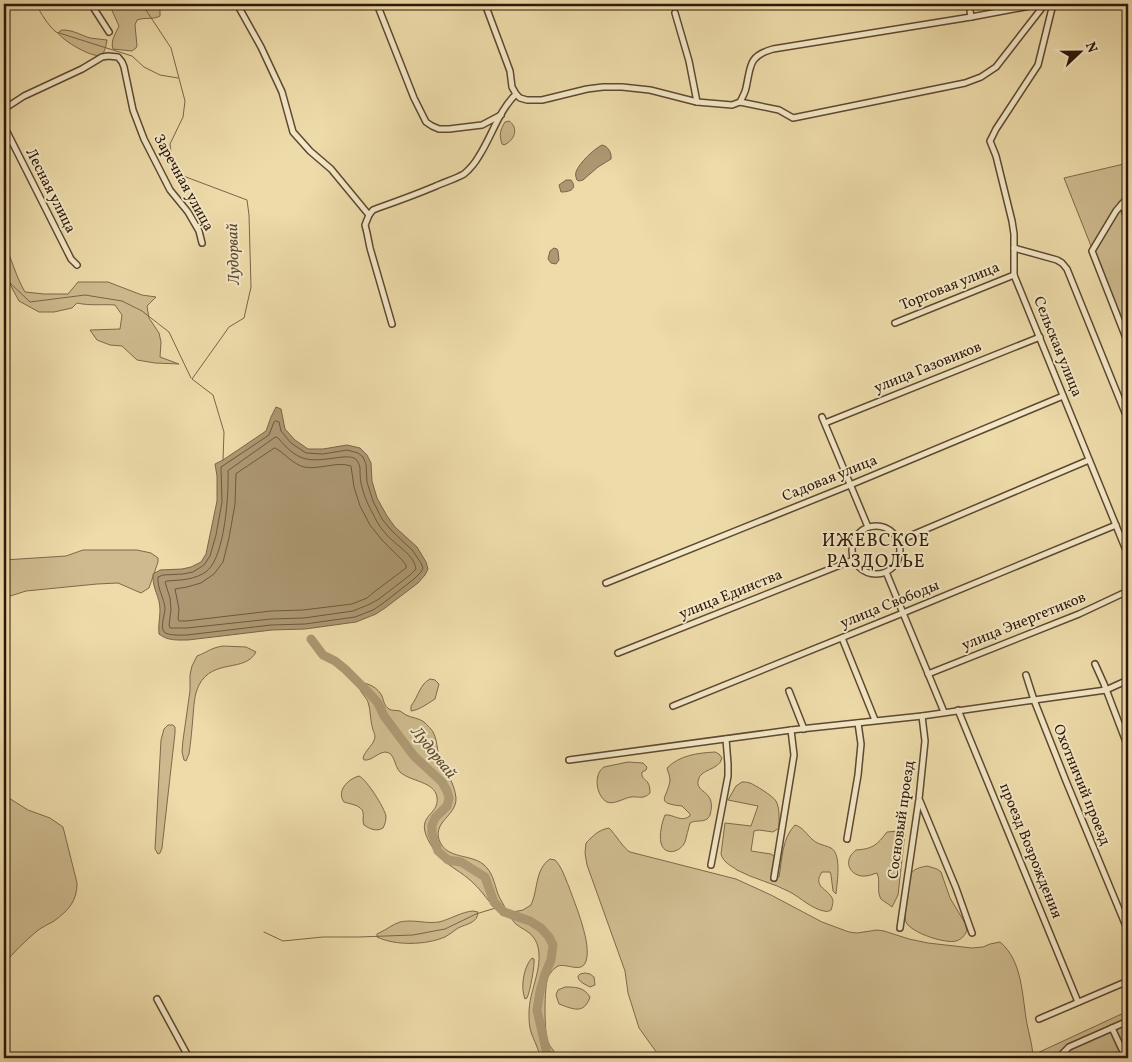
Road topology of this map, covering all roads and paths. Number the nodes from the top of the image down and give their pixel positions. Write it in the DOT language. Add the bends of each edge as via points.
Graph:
graph roads {
  1 [pos="91,4"];
  2 [pos="237,4"];
  3 [pos="377,4"];
  4 [pos="485,4"];
  5 [pos="969,4"];
  6 [pos="1042,4"];
  7 [pos="1045,4"];
  8 [pos="1053,4"];
  9 [pos="675,14"];
  10 [pos="971,17"];
  11 [pos="109,32"];
  12 [pos="516,94"];
  13 [pos="697,102"];
  14 [pos="740,102"];
  15 [pos="4,109"];
  16 [pos="500,115"];
  17 [pos="4,126"];
  18 [pos="1128,197"];
  19 [pos="1122,204"];
  20 [pos="369,214"];
  21 [pos="1128,220"];
  22 [pos="202,243"];
  23 [pos="1014,248"];
  24 [pos="77,265"];
  25 [pos="1014,275"];
  26 [pos="895,323"];
  27 [pos="392,324"];
  28 [pos="1040,337"];
  29 [pos="1128,344"];
  30 [pos="1063,396"];
  31 [pos="822,417"];
  32 [pos="1128,420"];
  33 [pos="825,423"];
  34 [pos="1090,460"];
  35 [pos="850,485"];
  36 [pos="1116,525"];
  37 [pos="868,527"];
  38 [pos="898,541"];
  39 [pos="1128,554"];
  40 [pos="853,560"];
  41 [pos="886,572"];
  42 [pos="606,584"];
  43 [pos="1128,591"];
  44 [pos="903,613"];
  45 [pos="842,638"];
  46 [pos="618,653"];
  47 [pos="1095,664"];
  48 [pos="928,674"];
  49 [pos="1026,675"];
  50 [pos="1128,680"];
  51 [pos="789,690"];
  52 [pos="1106,690"];
  53 [pos="1034,700"];
  54 [pos="673,706"];
  55 [pos="958,710"];
  56 [pos="944,712"];
  57 [pos="922,716"];
  58 [pos="876,720"];
  59 [pos="858,723"];
  60 [pos="804,729"];
  61 [pos="792,730"];
  62 [pos="726,739"];
  63 [pos="1128,747"];
  64 [pos="569,760"];
  65 [pos="919,799"];
  66 [pos="847,839"];
  67 [pos="711,865"];
  68 [pos="774,878"];
  69 [pos="900,928"];
  70 [pos="1128,931"];
  71 [pos="972,933"];
  72 [pos="1128,981"];
  73 [pos="157,1000"];
  74 [pos="1078,1002"];
  75 [pos="1039,1019"];
  76 [pos="1128,1021"];
  77 [pos="1112,1028"];
  78 [pos="4,1056"];
  79 [pos="14,1058"];
  80 [pos="189,1058"];
  81 [pos="1063,1058"];
  82 [pos="1126,1058"];
  1 -- 11 [label="street"];
  2 -- 20 [label="street" via="282,92 293,132 331,169"];
  3 -- 16 [label="street" via="426,122 439,129 482,126"];
  4 -- 12 [label="street"];
  5 -- 10 [label="street"];
  6 -- 10 [label="street"];
  7 -- 14 [label="street" via="996,67 966,83 793,118 779,110"];
  8 -- 23 [label="street, Сельская улица" via="1038,65 990,141 1012,221"];
  9 -- 13 [label="street"];
  10 -- 14 [label="street" via="763,52 754,59 748,72 746,90"];
  12 -- 13 [label="street" via="533,101 587,89 622,87 650,90"];
  12 -- 16 [label="street"];
  13 -- 14 [label="street"];
  15 -- 22 [label="street, Заречная улица" via="102,58 118,57 124,67 133,110 144,139 170,190 199,231"];
  16 -- 20 [label="street" via="480,154 465,173"];
  17 -- 24 [label="street, Лесная улица" via="71,259"];
  18 -- 19 [label="street"];
  19 -- 21 [label="street"];
  19 -- 29 [label="street" via="1092,251"];
  20 -- 27 [label="street" via="365,225 368,240"];
  23 -- 25 [label="street, Сельская улица"];
  23 -- 32 [label="street" via="1057,260 1067,269"];
  25 -- 26 [label="street, Торговая улица"];
  25 -- 28 [label="street, Сельская улица"];
  28 -- 30 [label="street, Сельская улица"];
  28 -- 33 [label="street, улица Газовиков"];
  30 -- 34 [label="street, Сельская улица"];
  30 -- 35 [label="street, Садовая улица"];
  31 -- 33 [label="street"];
  33 -- 35 [label="street"];
  34 -- 36 [label="street, Сельская улица"];
  34 -- 38 [label="street"];
  35 -- 37 [label="street"];
  35 -- 42 [label="street, Садовая улица"];
  36 -- 39 [label="street, Сельская улица"];
  36 -- 44 [label="street, улица Свободы"];
  37 -- 38 [label="street" via="889,530"];
  37 -- 40 [label="street" via="855,537 851,552"];
  38 -- 41 [label="street" via="900,556"];
  40 -- 41 [label="street" via="863,572 879,575"];
  40 -- 46 [label="street, улица Единства"];
  41 -- 44 [label="street"];
  43 -- 48 [label="street, улица Энергетиков"];
  44 -- 45 [label="street, улица Свободы"];
  44 -- 48 [label="street"];
  45 -- 54 [label="street, улица Свободы"];
  45 -- 58 [label="street"];
  47 -- 52 [label="street"];
  48 -- 56 [label="street"];
  49 -- 53 [label="street, Охотничий проезд"];
  50 -- 52 [label="street"];
  51 -- 60 [label="street"];
  52 -- 53 [label="street"];
  52 -- 63 [label="street"];
  53 -- 55 [label="street"];
  53 -- 70 [label="street, Охотничий проезд"];
  55 -- 56 [label="street"];
  55 -- 74 [label="street, проезд Возрождения"];
  56 -- 57 [label="street"];
  57 -- 58 [label="street"];
  57 -- 65 [label="street, Сосновый проезд" via="925,740"];
  58 -- 59 [label="street"];
  59 -- 60 [label="street"];
  59 -- 66 [label="street" via="861,744"];
  60 -- 61 [label="street"];
  61 -- 62 [label="street"];
  61 -- 68 [label="street" via="794,755"];
  62 -- 64 [label="street"];
  62 -- 67 [label="street" via="728,776"];
  65 -- 69 [label="street, Сосновый проезд"];
  65 -- 71 [label="street"];
  72 -- 74 [label="street"];
  73 -- 80 [label="street"];
  74 -- 75 [label="street"];
  76 -- 77 [label="street"];
  77 -- 81 [label="street" via="1070,1047 1062,1054"];
  77 -- 82 [label="street"];
  78 -- 79 [label="street"];
}
